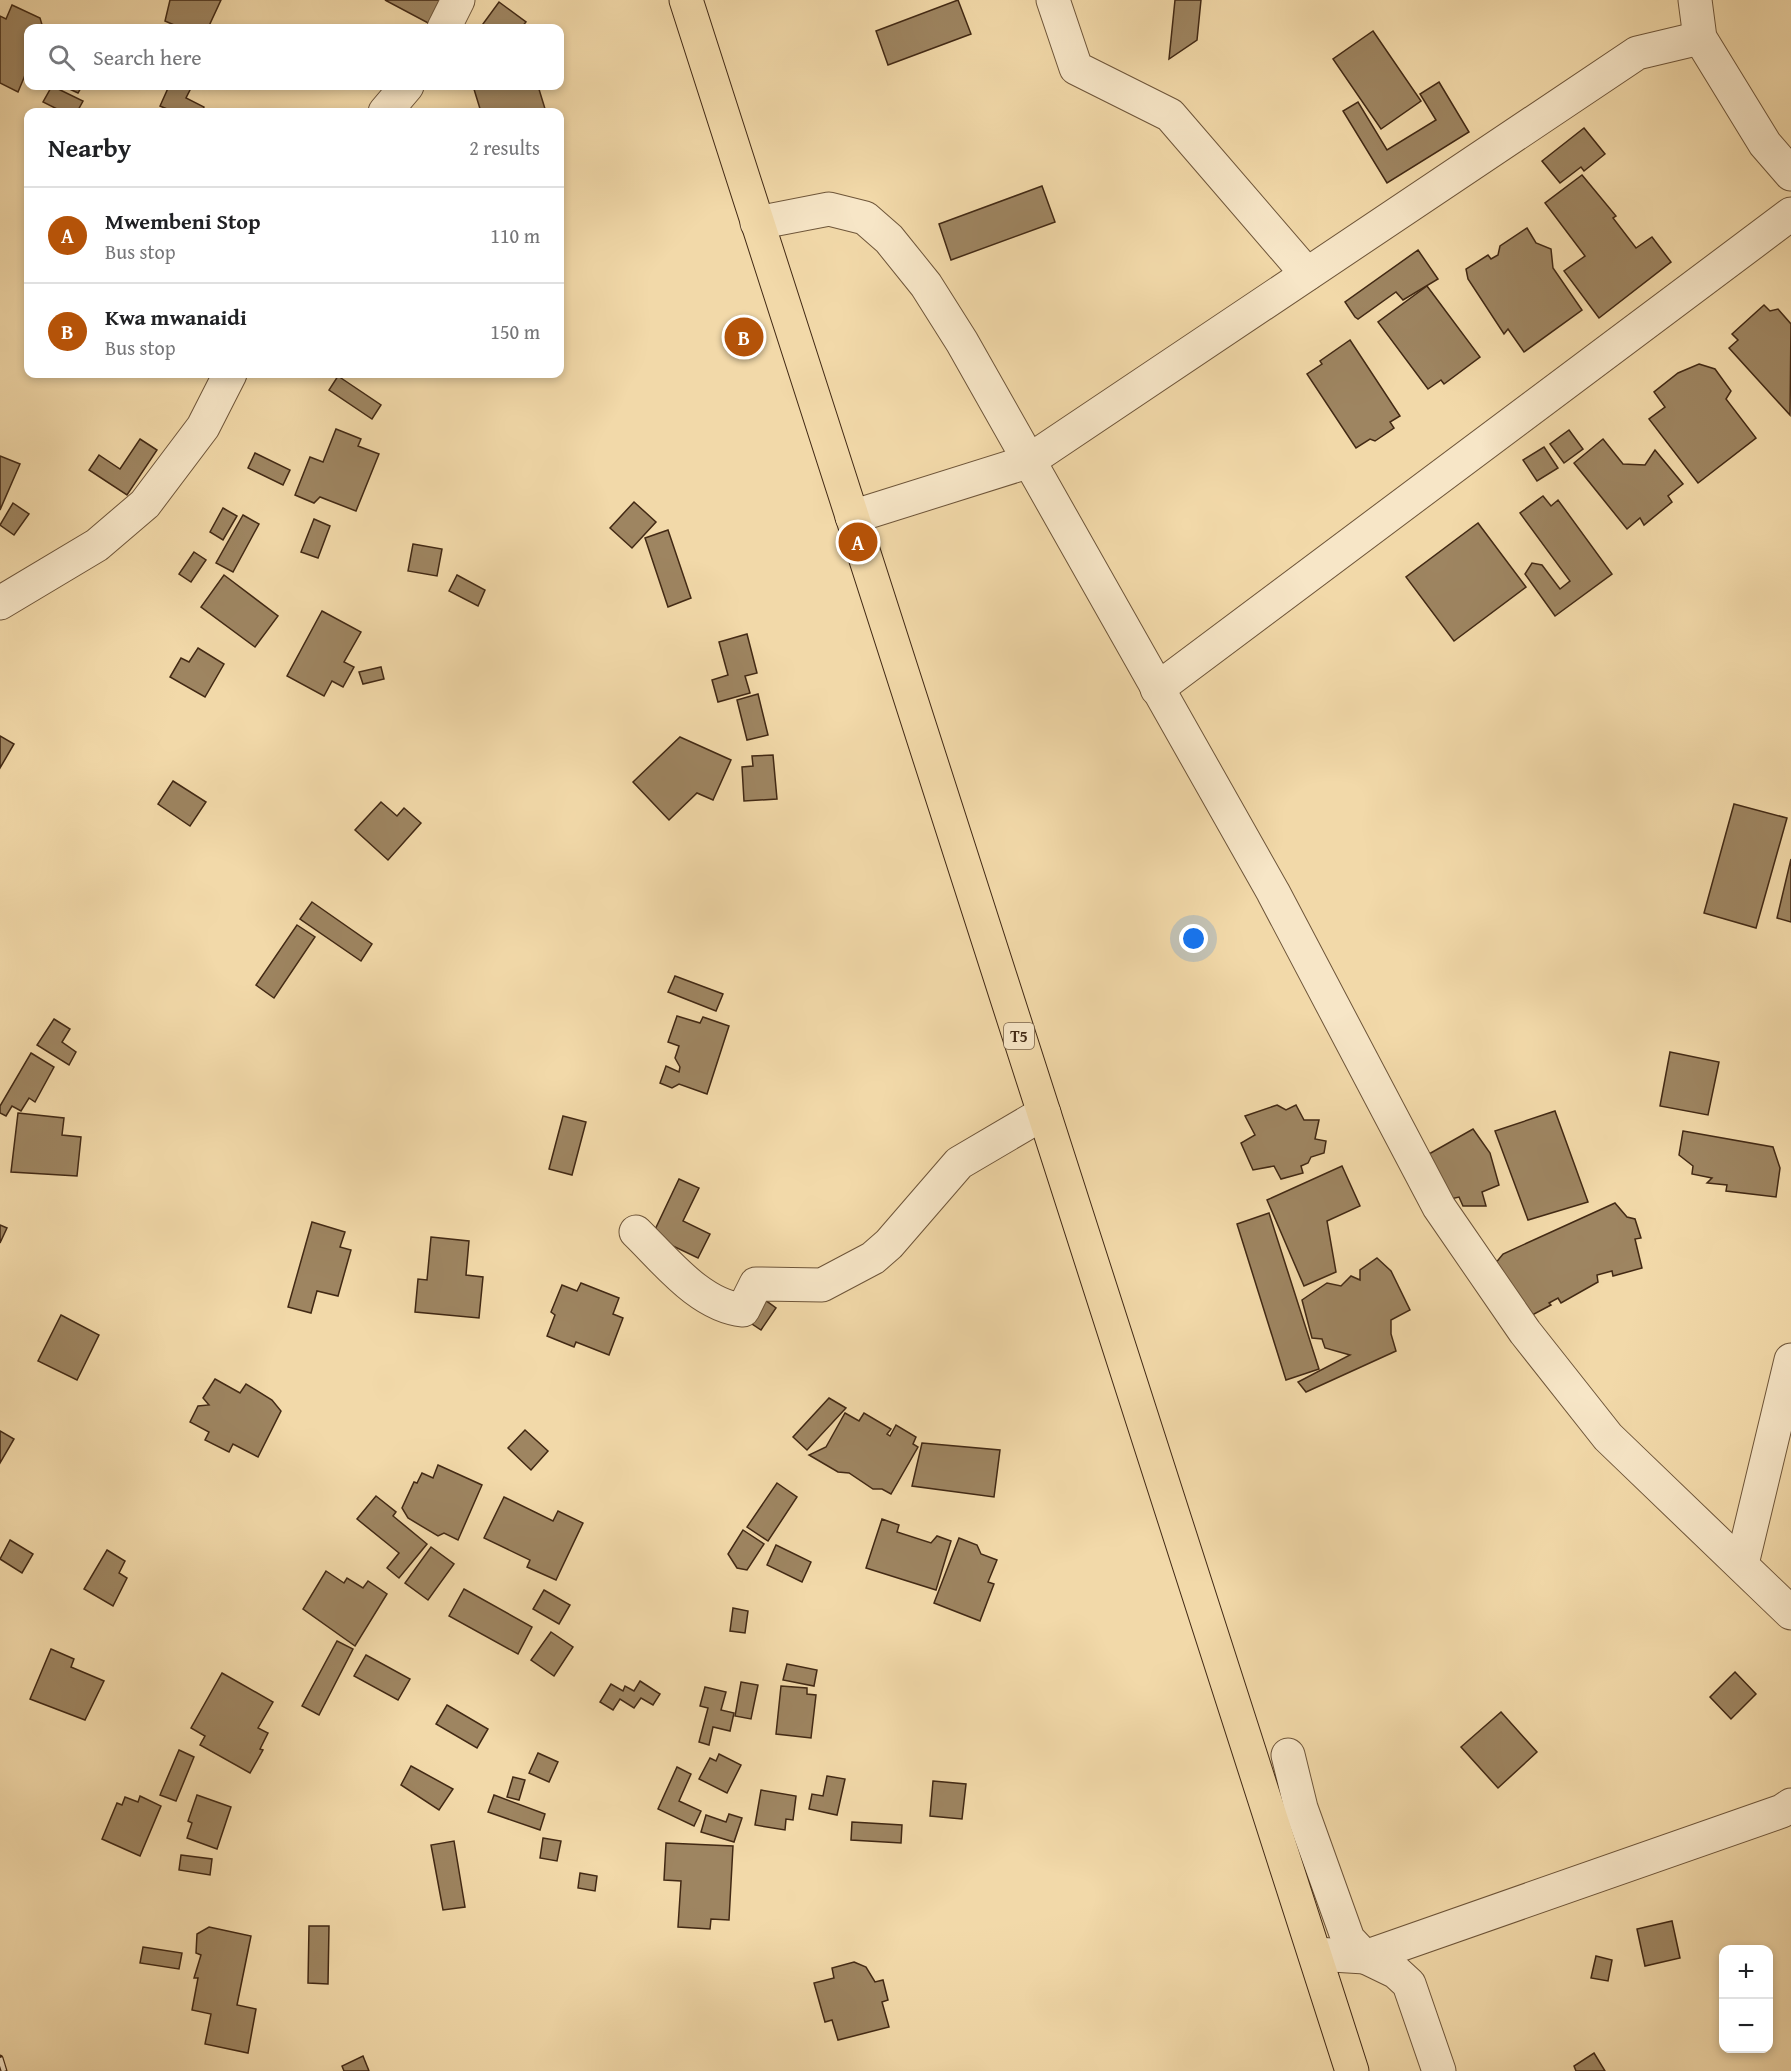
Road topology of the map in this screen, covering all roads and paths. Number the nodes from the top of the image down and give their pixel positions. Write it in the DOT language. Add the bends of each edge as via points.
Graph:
graph roads {
  1 [pos="458,0"];
  2 [pos="686,0"];
  3 [pos="1053,0"];
  4 [pos="1695,0"];
  5 [pos="446,24"];
  6 [pos="1700,38"];
  7 [pos="404,90"];
  8 [pos="388,108"];
  9 [pos="1791,174"];
  10 [pos="1791,214"];
  11 [pos="757,223"];
  12 [pos="1307,274"];
  13 [pos="228,378"];
  14 [pos="1027,462"];
  15 [pos="852,517"];
  16 [pos="0,603"];
  17 [pos="1157,689"];
  18 [pos="1044,1113"];
  19 [pos="636,1232"];
  20 [pos="1791,1360"];
  21 [pos="1742,1564"];
  22 [pos="1791,1613"];
  23 [pos="1288,1755"];
  24 [pos="1788,1817"];
  25 [pos="1315,1954"];
  26 [pos="1365,1957"];
  27 [pos="1352,2071"];
  28 [pos="1439,2071"];
  1 -- 5 [label="street"];
  2 -- 11 [label="highway, T5"];
  3 -- 12 [label="street" via="1076,68 1170,115"];
  4 -- 6 [label="street"];
  6 -- 9 [label="street" via="1765,144"];
  6 -- 12 [label="street" via="1637,53"];
  7 -- 8 [label="street"];
  10 -- 17 [label="street"];
  11 -- 14 [label="street" via="829,209 865,218 889,239 926,285 962,342"];
  11 -- 15 [label="highway, T5"];
  12 -- 14 [label="street"];
  13 -- 16 [label="street" via="205,423 145,504 97,544"];
  14 -- 15 [label="street"];
  14 -- 17 [label="street"];
  15 -- 18 [label="highway, T5"];
  17 -- 21 [label="street" via="1273,892 1439,1207 1525,1332 1608,1437"];
  18 -- 19 [label="street" via="959,1163 873,1258 822,1285 756,1284 743,1310 716,1302"];
  18 -- 25 [label="highway, T5"];
  20 -- 21 [label="street"];
  21 -- 22 [label="street"];
  23 -- 26 [label="street" via="1302,1808 1348,1939"];
  24 -- 26 [label="street"];
  25 -- 26 [label="street"];
  25 -- 27 [label="highway, T5"];
  26 -- 28 [label="street" via="1396,1972 1409,1984"];
}
